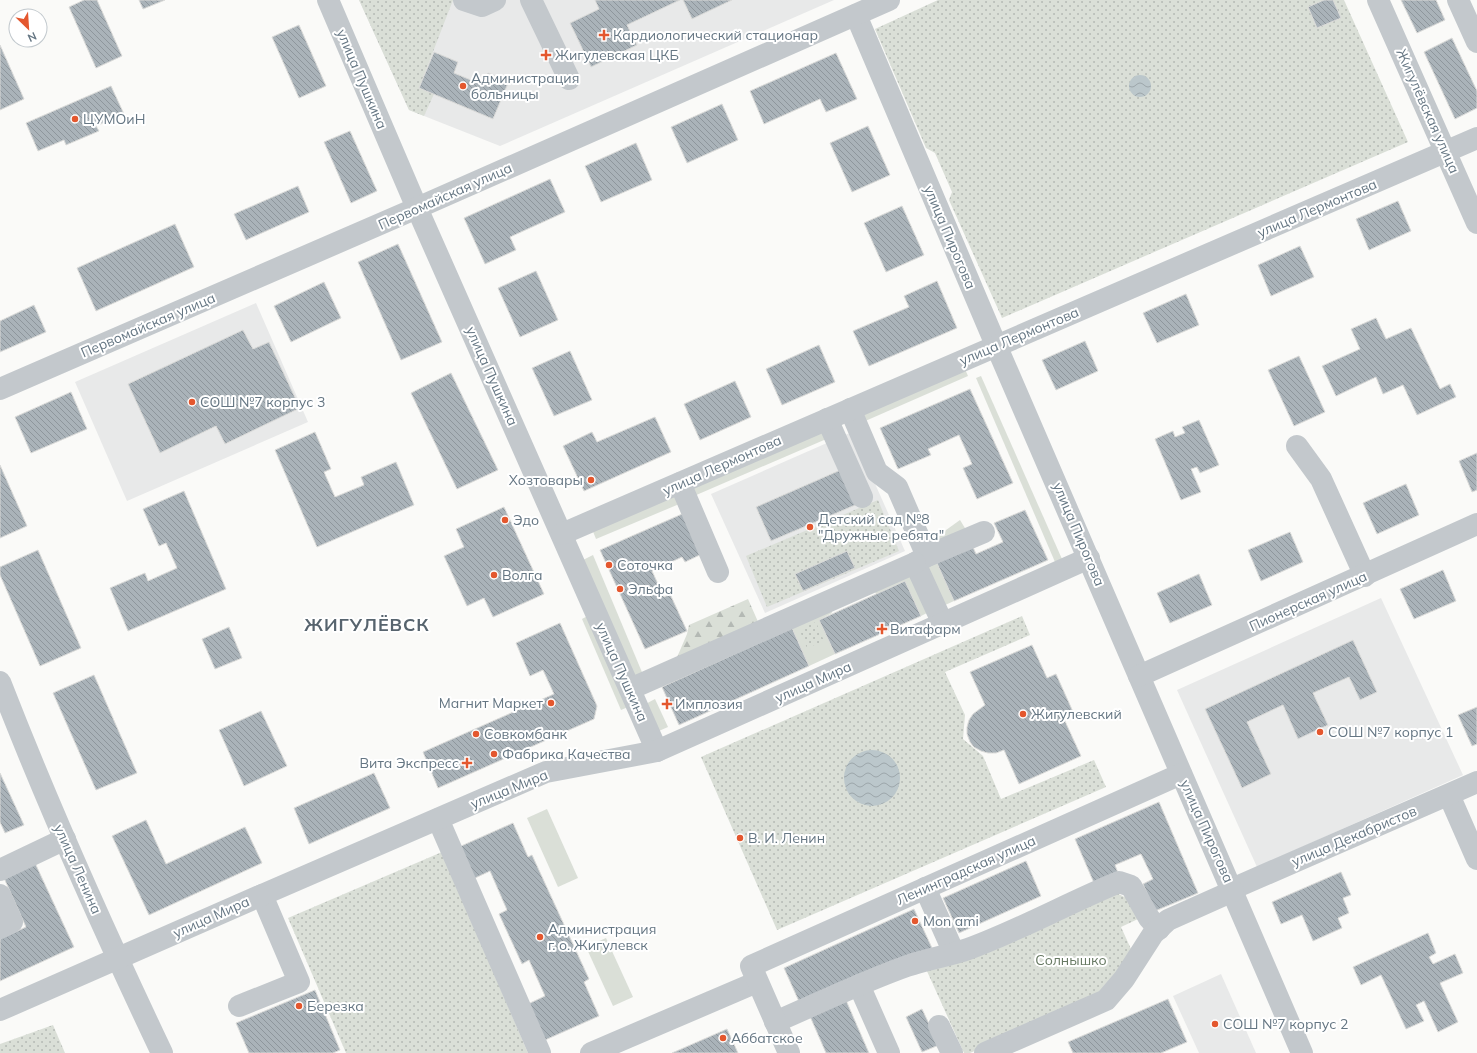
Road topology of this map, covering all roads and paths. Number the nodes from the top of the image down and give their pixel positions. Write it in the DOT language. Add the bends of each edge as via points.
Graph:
graph roads {
  1 [pos="328,0"];
  2 [pos="464,0"];
  3 [pos="495,0"];
  4 [pos="531,0"];
  5 [pos="889,0"];
  6 [pos="1378,0"];
  7 [pos="1458,0"];
  8 [pos="856,14"];
  9 [pos="1477,42"];
  10 [pos="569,79"];
  11 [pos="1477,138"];
  12 [pos="1446,152"];
  13 [pos="417,208"];
  14 [pos="1477,223"];
  15 [pos="996,345"];
  16 [pos="0,389"];
  17 [pos="850,409"];
  18 [pos="827,419"];
  19 [pos="1297,446"];
  20 [pos="680,483"];
  21 [pos="862,497"];
  22 [pos="1477,524"];
  23 [pos="984,532"];
  24 [pos="562,534"];
  25 [pos="1089,558"];
  26 [pos="921,560"];
  27 [pos="718,572"];
  28 [pos="1365,576"];
  29 [pos="943,624"];
  30 [pos="1139,676"];
  31 [pos="0,682"];
  32 [pos="630,690"];
  33 [pos="657,751"];
  34 [pos="1182,774"];
  35 [pos="1477,782"];
  36 [pos="1448,795"];
  37 [pos="438,819"];
  38 [pos="65,839"];
  39 [pos="1477,859"];
  40 [pos="0,870"];
  41 [pos="925,888"];
  42 [pos="1232,890"];
  43 [pos="0,895"];
  44 [pos="262,895"];
  45 [pos="0,928"];
  46 [pos="1158,929"];
  47 [pos="954,953"];
  48 [pos="118,959"];
  49 [pos="754,974"];
  50 [pos="859,985"];
  51 [pos="239,1006"];
  52 [pos="0,1010"];
  53 [pos="775,1022"];
  54 [pos="939,1026"];
  55 [pos="162,1053"];
  56 [pos="540,1053"];
  57 [pos="591,1053"];
  58 [pos="789,1053"];
  59 [pos="889,1053"];
  60 [pos="952,1053"];
  61 [pos="985,1053"];
  62 [pos="1302,1053"];
  1 -- 13 [label="street, улица Пушкина"];
  2 -- 3 [label="street" via="482,6"];
  4 -- 10 [label="street"];
  5 -- 8 [label="street, Первомайская улица"];
  6 -- 12 [label="street, Жигулёвская улица"];
  7 -- 9 [label="street"];
  8 -- 13 [label="street, Первомайская улица"];
  8 -- 15 [label="street, улица Пирогова"];
  11 -- 12 [label="street, улица Лермонтова"];
  12 -- 14 [label="street, Жигулёвская улица"];
  12 -- 15 [label="street, улица Лермонтова"];
  13 -- 16 [label="street, Первомайская улица"];
  13 -- 24 [label="street, улица Пушкина"];
  15 -- 17 [label="street, улица Лермонтова"];
  15 -- 25 [label="street, улица Пирогова"];
  17 -- 18 [label="street, улица Лермонтова"];
  17 -- 26 [label="street" via="877,472 897,487"];
  18 -- 20 [label="street, улица Лермонтова"];
  18 -- 21 [label="street"];
  19 -- 28 [label="street" via="1321,479"];
  20 -- 24 [label="street, улица Лермонтова"];
  20 -- 27 [label="street"];
  22 -- 28 [label="street, Пионерская улица"];
  23 -- 26 [label="street"];
  24 -- 32 [label="street, улица Пушкина"];
  25 -- 29 [label="street, улица Мира"];
  25 -- 30 [label="street, улица Пирогова"];
  26 -- 29 [label="street"];
  26 -- 32 [label="street"];
  28 -- 30 [label="street, Пионерская улица"];
  29 -- 33 [label="street, улица Мира"];
  30 -- 34 [label="street, улица Пирогова"];
  31 -- 38 [label="street, улица Ленина"];
  32 -- 33 [label="street, улица Пушкина"];
  33 -- 37 [label="street, улица Мира" via="546,772"];
  34 -- 41 [label="street, Ленинградская улица"];
  34 -- 42 [label="street, улица Пирогова"];
  35 -- 36 [label="street, улица Декабристов"];
  36 -- 39 [label="street"];
  36 -- 42 [label="street, улица Декабристов"];
  37 -- 44 [label="street, улица Мира"];
  37 -- 56 [label="street"];
  38 -- 40 [label="street"];
  38 -- 48 [label="street, улица Ленина"];
  41 -- 47 [label="street"];
  41 -- 49 [label="street, Ленинградская улица"];
  42 -- 46 [label="street, улица Декабристов" via="1168,920"];
  42 -- 62 [label="street, улица Пирогова"];
  43 -- 45 [label="street" via="12,922"];
  44 -- 48 [label="street, улица Мира"];
  44 -- 51 [label="street" via="299,982"];
  46 -- 47 [label="street" via="1131,886 1119,882 1011,931"];
  46 -- 61 [label="street, улица Декабристов" via="1124,980 1106,1000"];
  47 -- 50 [label="street" via="908,965"];
  48 -- 52 [label="street, улица Мира"];
  48 -- 55 [label="street, улица Ленина"];
  49 -- 53 [label="street"];
  49 -- 57 [label="street, Ленинградская улица"];
  50 -- 53 [label="street"];
  50 -- 59 [label="street"];
  53 -- 58 [label="street"];
  54 -- 60 [label="street"];
}
